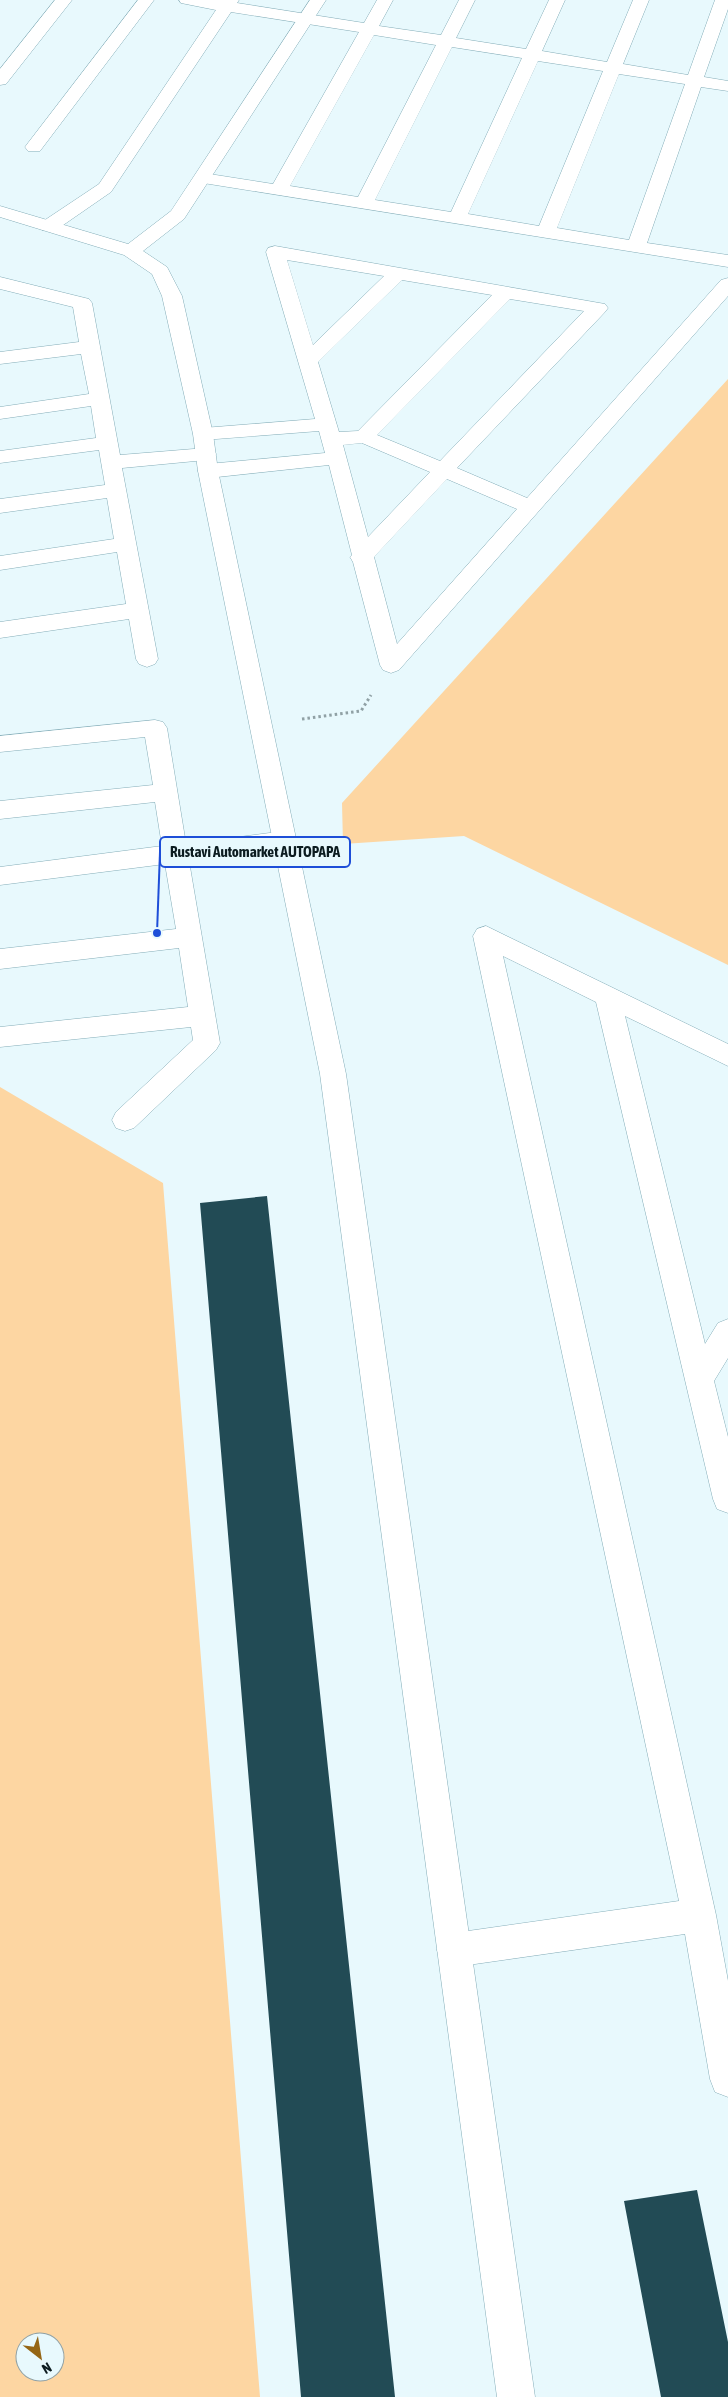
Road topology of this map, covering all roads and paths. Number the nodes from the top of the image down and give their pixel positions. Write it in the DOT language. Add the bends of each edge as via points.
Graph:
graph roads {
  1 [pos="64,0"];
  2 [pos="146,0"];
  3 [pos="187,0"];
  4 [pos="318,0"];
  5 [pos="385,0"];
  6 [pos="467,0"];
  7 [pos="557,0"];
  8 [pos="641,0"];
  9 [pos="723,0"];
  10 [pos="229,3"];
  11 [pos="307,19"];
  12 [pos="369,29"];
  13 [pos="446,41"];
  14 [pos="532,55"];
  15 [pos="613,68"];
  16 [pos="0,80"];
  17 [pos="694,80"];
  18 [pos="728,86"];
  19 [pos="34,147"];
  20 [pos="203,178"];
  21 [pos="279,190"];
  22 [pos="364,204"];
  23 [pos="0,211"];
  24 [pos="457,218"];
  25 [pos="49,226"];
  26 [pos="546,232"];
  27 [pos="636,246"];
  28 [pos="131,251"];
  29 [pos="728,260"];
  30 [pos="398,273"];
  31 [pos="0,283"];
  32 [pos="728,284"];
  33 [pos="506,292"];
  34 [pos="89,347"];
  35 [pos="0,358"];
  36 [pos="308,362"];
  37 [pos="99,398"];
  38 [pos="0,413"];
  39 [pos="364,437"];
  40 [pos="331,441"];
  41 [pos="109,452"];
  42 [pos="206,453"];
  43 [pos="0,457"];
  44 [pos="445,470"];
  45 [pos="116,490"];
  46 [pos="0,506"];
  47 [pos="531,507"];
  48 [pos="126,544"];
  49 [pos="361,557"];
  50 [pos="0,563"];
  51 [pos="137,610"];
  52 [pos="0,630"];
  53 [pos="147,659"];
  54 [pos="391,665"];
  55 [pos="261,725"];
  56 [pos="0,744"];
  57 [pos="165,792"];
  58 [pos="0,810"];
  59 [pos="285,840"];
  60 [pos="175,855"];
  61 [pos="0,876"];
  62 [pos="189,937"];
  63 [pos="0,959"];
  64 [pos="607,996"];
  65 [pos="203,1016"];
  66 [pos="0,1037"];
  67 [pos="728,1056"];
  68 [pos="125,1120"];
  69 [pos="728,1332"];
  70 [pos="700,1380"];
  71 [pos="728,1499"];
  72 [pos="699,1915"];
  73 [pos="454,1950"];
  74 [pos="728,2079"];
  75 [pos="516,2397"];
  1 -- 16 [label="street"];
  2 -- 19 [label="street"];
  3 -- 10 [label="street"];
  4 -- 11 [label="street"];
  5 -- 12 [label="street"];
  6 -- 13 [label="street"];
  7 -- 14 [label="street"];
  8 -- 15 [label="street"];
  9 -- 17 [label="street"];
  10 -- 11 [label="street"];
  10 -- 25 [label="street" via="105,188"];
  11 -- 12 [label="street"];
  11 -- 20 [label="street"];
  12 -- 13 [label="street"];
  12 -- 21 [label="street"];
  13 -- 14 [label="street"];
  13 -- 22 [label="street"];
  14 -- 15 [label="street"];
  14 -- 24 [label="street"];
  15 -- 17 [label="street"];
  15 -- 26 [label="street"];
  17 -- 18 [label="street"];
  17 -- 27 [label="street"];
  20 -- 21 [label="street"];
  20 -- 28 [label="street" via="178,215"];
  21 -- 22 [label="street"];
  22 -- 24 [label="street"];
  23 -- 25 [label="street"];
  24 -- 26 [label="street"];
  25 -- 28 [label="street"];
  26 -- 27 [label="street"];
  27 -- 29 [label="street"];
  28 -- 42 [label="street" via="160,271 172,296"];
  30 -- 33 [label="street"];
  30 -- 36 [label="street"];
  30 -- 36 [label="street" via="275,252"];
  31 -- 34 [label="street" via="82,302"];
  32 -- 47 [label="street"];
  33 -- 39 [label="street"];
  33 -- 44 [label="street" via="598,308"];
  34 -- 35 [label="street"];
  34 -- 37 [label="street"];
  36 -- 40 [label="street"];
  37 -- 38 [label="street"];
  37 -- 41 [label="street"];
  39 -- 40 [label="street"];
  39 -- 44 [label="street"];
  40 -- 42 [label="street"];
  40 -- 42 [label="street"];
  40 -- 49 [label="street"];
  41 -- 42 [label="street"];
  41 -- 43 [label="street"];
  41 -- 45 [label="street"];
  42 -- 55 [label="street"];
  44 -- 47 [label="street"];
  44 -- 49 [label="street"];
  45 -- 46 [label="street"];
  45 -- 48 [label="street"];
  47 -- 54 [label="street"];
  48 -- 50 [label="street"];
  48 -- 51 [label="street"];
  49 -- 54 [label="street"];
  51 -- 52 [label="street"];
  51 -- 53 [label="street"];
  54 -- 55 [label="path" via="361,711"];
  55 -- 59 [label="street"];
  56 -- 57 [label="street" via="155,728"];
  57 -- 58 [label="street"];
  57 -- 60 [label="street"];
  59 -- 60 [label="street"];
  59 -- 73 [label="street" via="333,1074"];
  60 -- 61 [label="street"];
  60 -- 62 [label="street"];
  62 -- 63 [label="street"];
  62 -- 65 [label="street"];
  64 -- 67 [label="street"];
  64 -- 70 [label="street"];
  64 -- 72 [label="street" via="486,936"];
  65 -- 66 [label="street"];
  65 -- 68 [label="street" via="207,1043"];
  69 -- 70 [label="street"];
  70 -- 71 [label="street"];
  72 -- 73 [label="street"];
  72 -- 74 [label="street"];
  73 -- 75 [label="street"];
}
